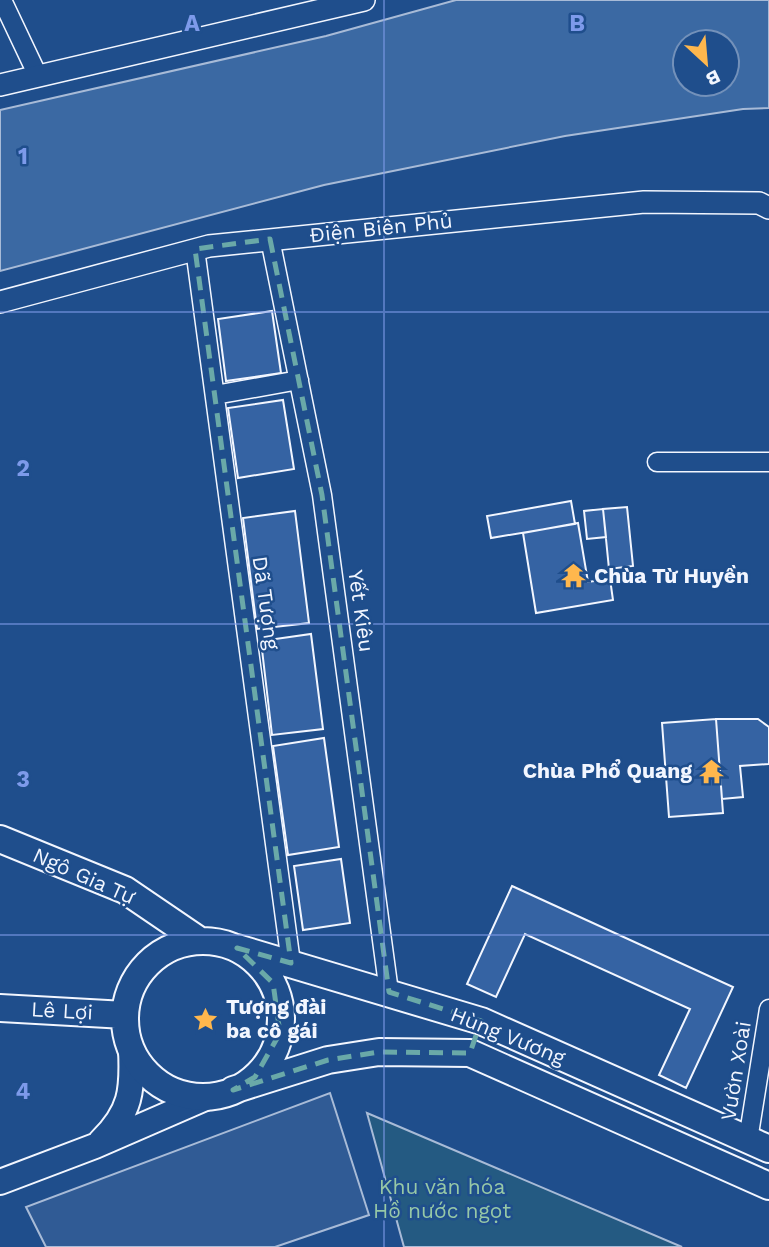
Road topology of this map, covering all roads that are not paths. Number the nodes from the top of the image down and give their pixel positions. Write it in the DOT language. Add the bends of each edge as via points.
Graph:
graph roads {
  1 [pos="2,0"];
  2 [pos="364,0"];
  3 [pos="38,76"];
  4 [pos="0,85"];
  5 [pos="769,208"];
  6 [pos="270,239"];
  7 [pos="195,249"];
  8 [pos="0,302"];
  9 [pos="299,380"];
  10 [pos="215,395"];
  11 [pos="657,462"];
  12 [pos="769,462"];
  13 [pos="0,839"];
  14 [pos="200,941"];
  15 [pos="237,948"];
  16 [pos="291,963"];
  17 [pos="388,992"];
  18 [pos="0,1007"];
  19 [pos="769,1009"];
  20 [pos="125,1014"];
  21 [pos="481,1021"];
  22 [pos="131,1050"];
  23 [pos="470,1053"];
  24 [pos="221,1093"];
  25 [pos="759,1145"];
  26 [pos="96,1146"];
  27 [pos="0,1182"];
  28 [pos="769,1186"];
  1 -- 3 [label="street"];
  2 -- 3 [label="street"];
  3 -- 4 [label="street"];
  5 -- 6 [label="street, Điện Biên Phủ" via="759,203 645,202"];
  6 -- 7 [label="street, Điện Biên Phủ"];
  6 -- 9 [label="street, Yết Kiêu"];
  7 -- 8 [label="street, Điện Biên Phủ"];
  7 -- 10 [label="street, Dã Tượng"];
  9 -- 10 [label="street"];
  9 -- 17 [label="street, Yết Kiêu" via="321,495"];
  10 -- 16 [label="street, Dã Tượng"];
  11 -- 12 [label="street"];
  13 -- 14 [label="main road, Ngô Gia Tự" via="125,890"];
  14 -- 15 [label="main road"];
  14 -- 20 [label="main road" via="177,945 157,956 129,992"];
  15 -- 16 [label="main road, Hùng Vương"];
  15 -- 24 [label="main road" via="258,963 273,983 281,1008 280,1033 271,1057 255,1077"];
  16 -- 17 [label="main road, Hùng Vương"];
  17 -- 21 [label="main road, Hùng Vương"];
  18 -- 20 [label="main road, Lê Lợi"];
  19 -- 25 [label="street, Vườn Xoài"];
  20 -- 22 [label="main road"];
  21 -- 23 [label="main road"];
  21 -- 25 [label="main road, Hùng Vương"];
  22 -- 24 [label="main road" via="144,1070 163,1086 185,1095"];
  22 -- 26 [label="main road" via="128,1105"];
  23 -- 24 [label="main road, Hùng Vương" via="379,1052 328,1060"];
  23 -- 28 [label="main road, Hùng Vương"];
  24 -- 26 [label="main road"];
  26 -- 27 [label="main road"];
}
